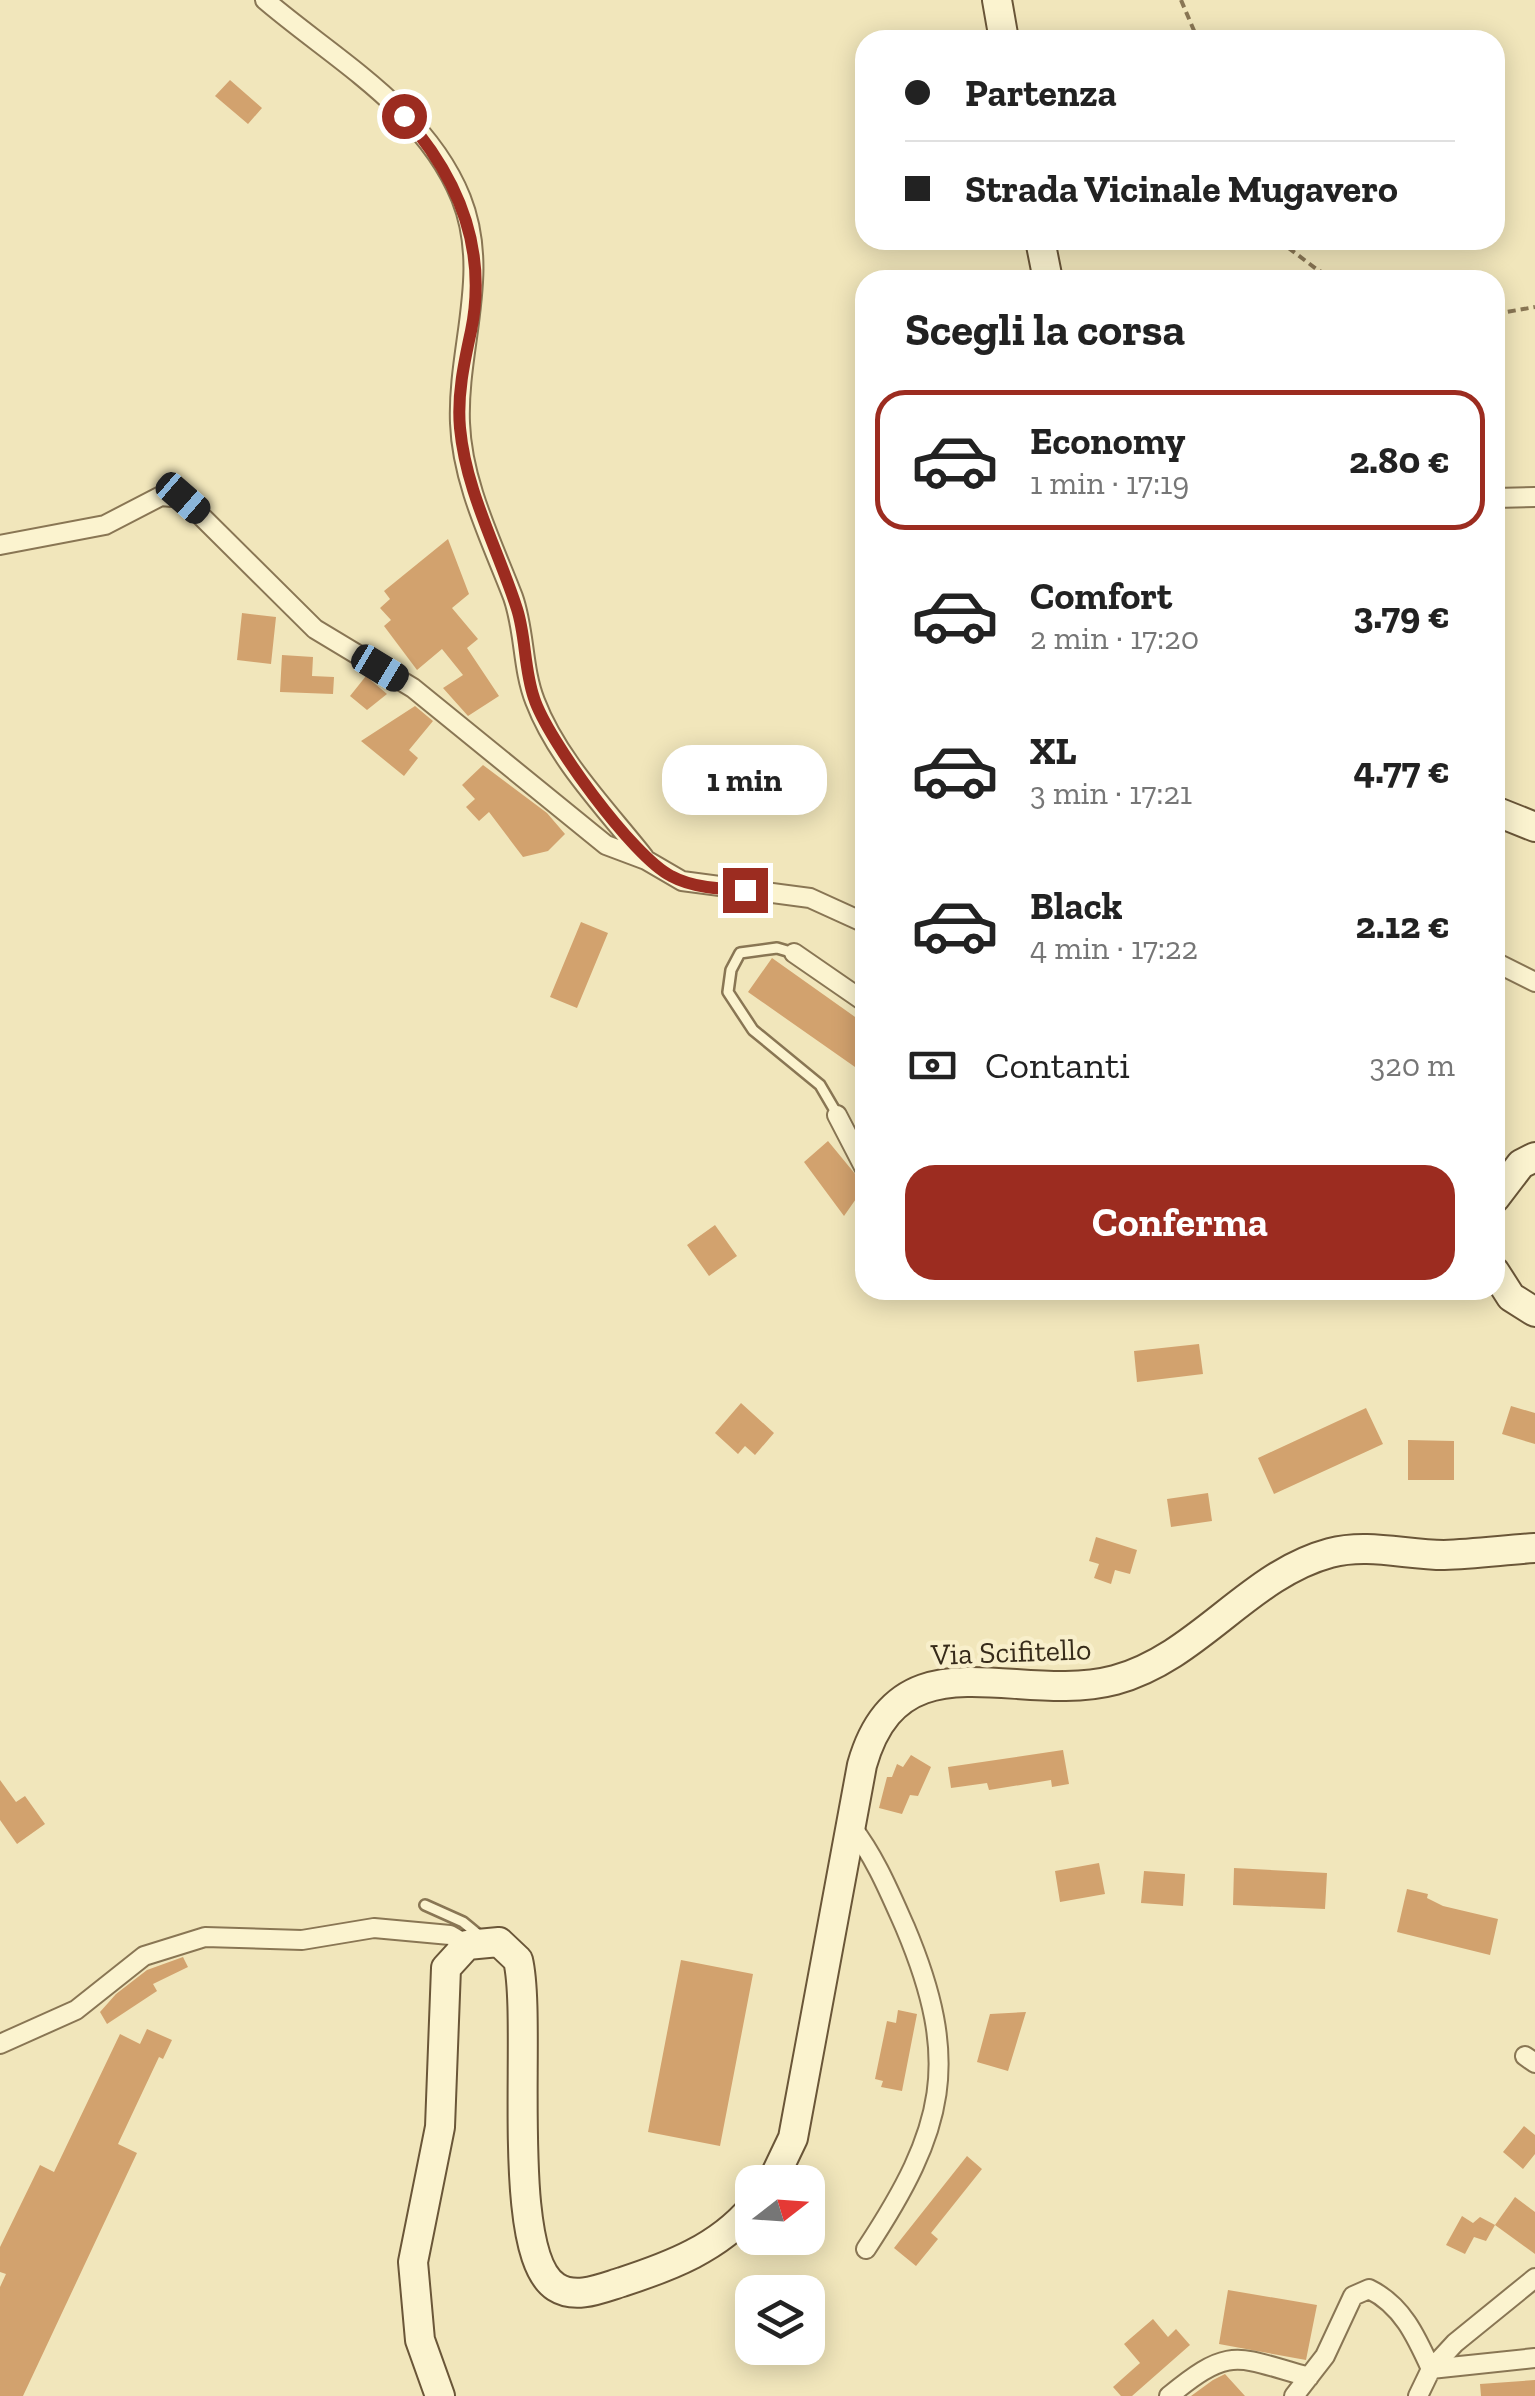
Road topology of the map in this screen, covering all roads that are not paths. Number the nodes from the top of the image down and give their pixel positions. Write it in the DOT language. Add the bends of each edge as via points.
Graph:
graph roads {
  1 [pos="264,0"];
  2 [pos="997,0"];
  3 [pos="1002,30"];
  4 [pos="1535,497"];
  5 [pos="1505,498"];
  6 [pos="0,545"];
  7 [pos="1505,815"];
  8 [pos="1535,827"];
  9 [pos="646,860"];
  10 [pos="855,918"];
  11 [pos="794,954"];
  12 [pos="1505,967"];
  13 [pos="1535,982"];
  14 [pos="855,995"];
  15 [pos="838,1114"];
  16 [pos="855,1149"];
  17 [pos="1535,1157"];
  18 [pos="1505,1185"];
  19 [pos="1505,1289"];
  20 [pos="1535,1312"];
  21 [pos="1535,1548"];
  22 [pos="851,1826"];
  23 [pos="426,1905"];
  24 [pos="476,1943"];
  25 [pos="0,2044"];
  26 [pos="780,2165"];
  27 [pos="735,2224"];
  28 [pos="866,2249"];
  29 [pos="1535,2278"];
  30 [pos="1535,2358"];
  31 [pos="1430,2369"];
  32 [pos="1309,2378"];
  33 [pos="440,2396"];
  34 [pos="1169,2396"];
  35 [pos="1294,2396"];
  36 [pos="1418,2396"];
  1 -- 9 [label="street" via="384,96 429,144 460,197 474,272 460,391 468,476 518,613 534,702"];
  2 -- 3 [label="main road"];
  4 -- 5 [label="street"];
  6 -- 9 [label="street" via="104,525 162,496 183,498 315,629 413,688 606,844"];
  7 -- 8 [label="main road"];
  9 -- 10 [label="street" via="682,881 810,898"];
  11 -- 14 [label="street"];
  11 -- 15 [label="lane" via="777,948 740,953 728,992 753,1030 820,1085"];
  12 -- 13 [label="street"];
  15 -- 16 [label="street"];
  17 -- 18 [label="main road"];
  19 -- 20 [label="main road"];
  21 -- 22 [label="main road, Via Scifitello" via="1443,1554 1346,1549 1290,1570 1174,1656 1115,1680 1061,1687 934,1682 918,1688 886,1714 869,1740"];
  22 -- 26 [label="main road, Via Scifitello" via="793,2138"];
  22 -- 28 [label="street" via="882,1874 921,1966 940,2045 926,2134 895,2205"];
  23 -- 24 [label="lane" via="463,1922"];
  24 -- 25 [label="street" via="374,1928 302,1940 205,1937 144,1956 76,2010"];
  24 -- 27 [label="main road" via="508,1948 518,1960 526,2183 538,2263 548,2281 560,2290 591,2292 675,2264"];
  24 -- 33 [label="main road" via="446,1968 440,2128 413,2262 420,2340"];
  29 -- 31 [label="street"];
  30 -- 31 [label="street"];
  31 -- 32 [label="street" via="1390,2299 1369,2289 1353,2296"];
  31 -- 36 [label="street"];
  32 -- 34 [label="street" via="1236,2357 1219,2359"];
  32 -- 35 [label="street"];
}
